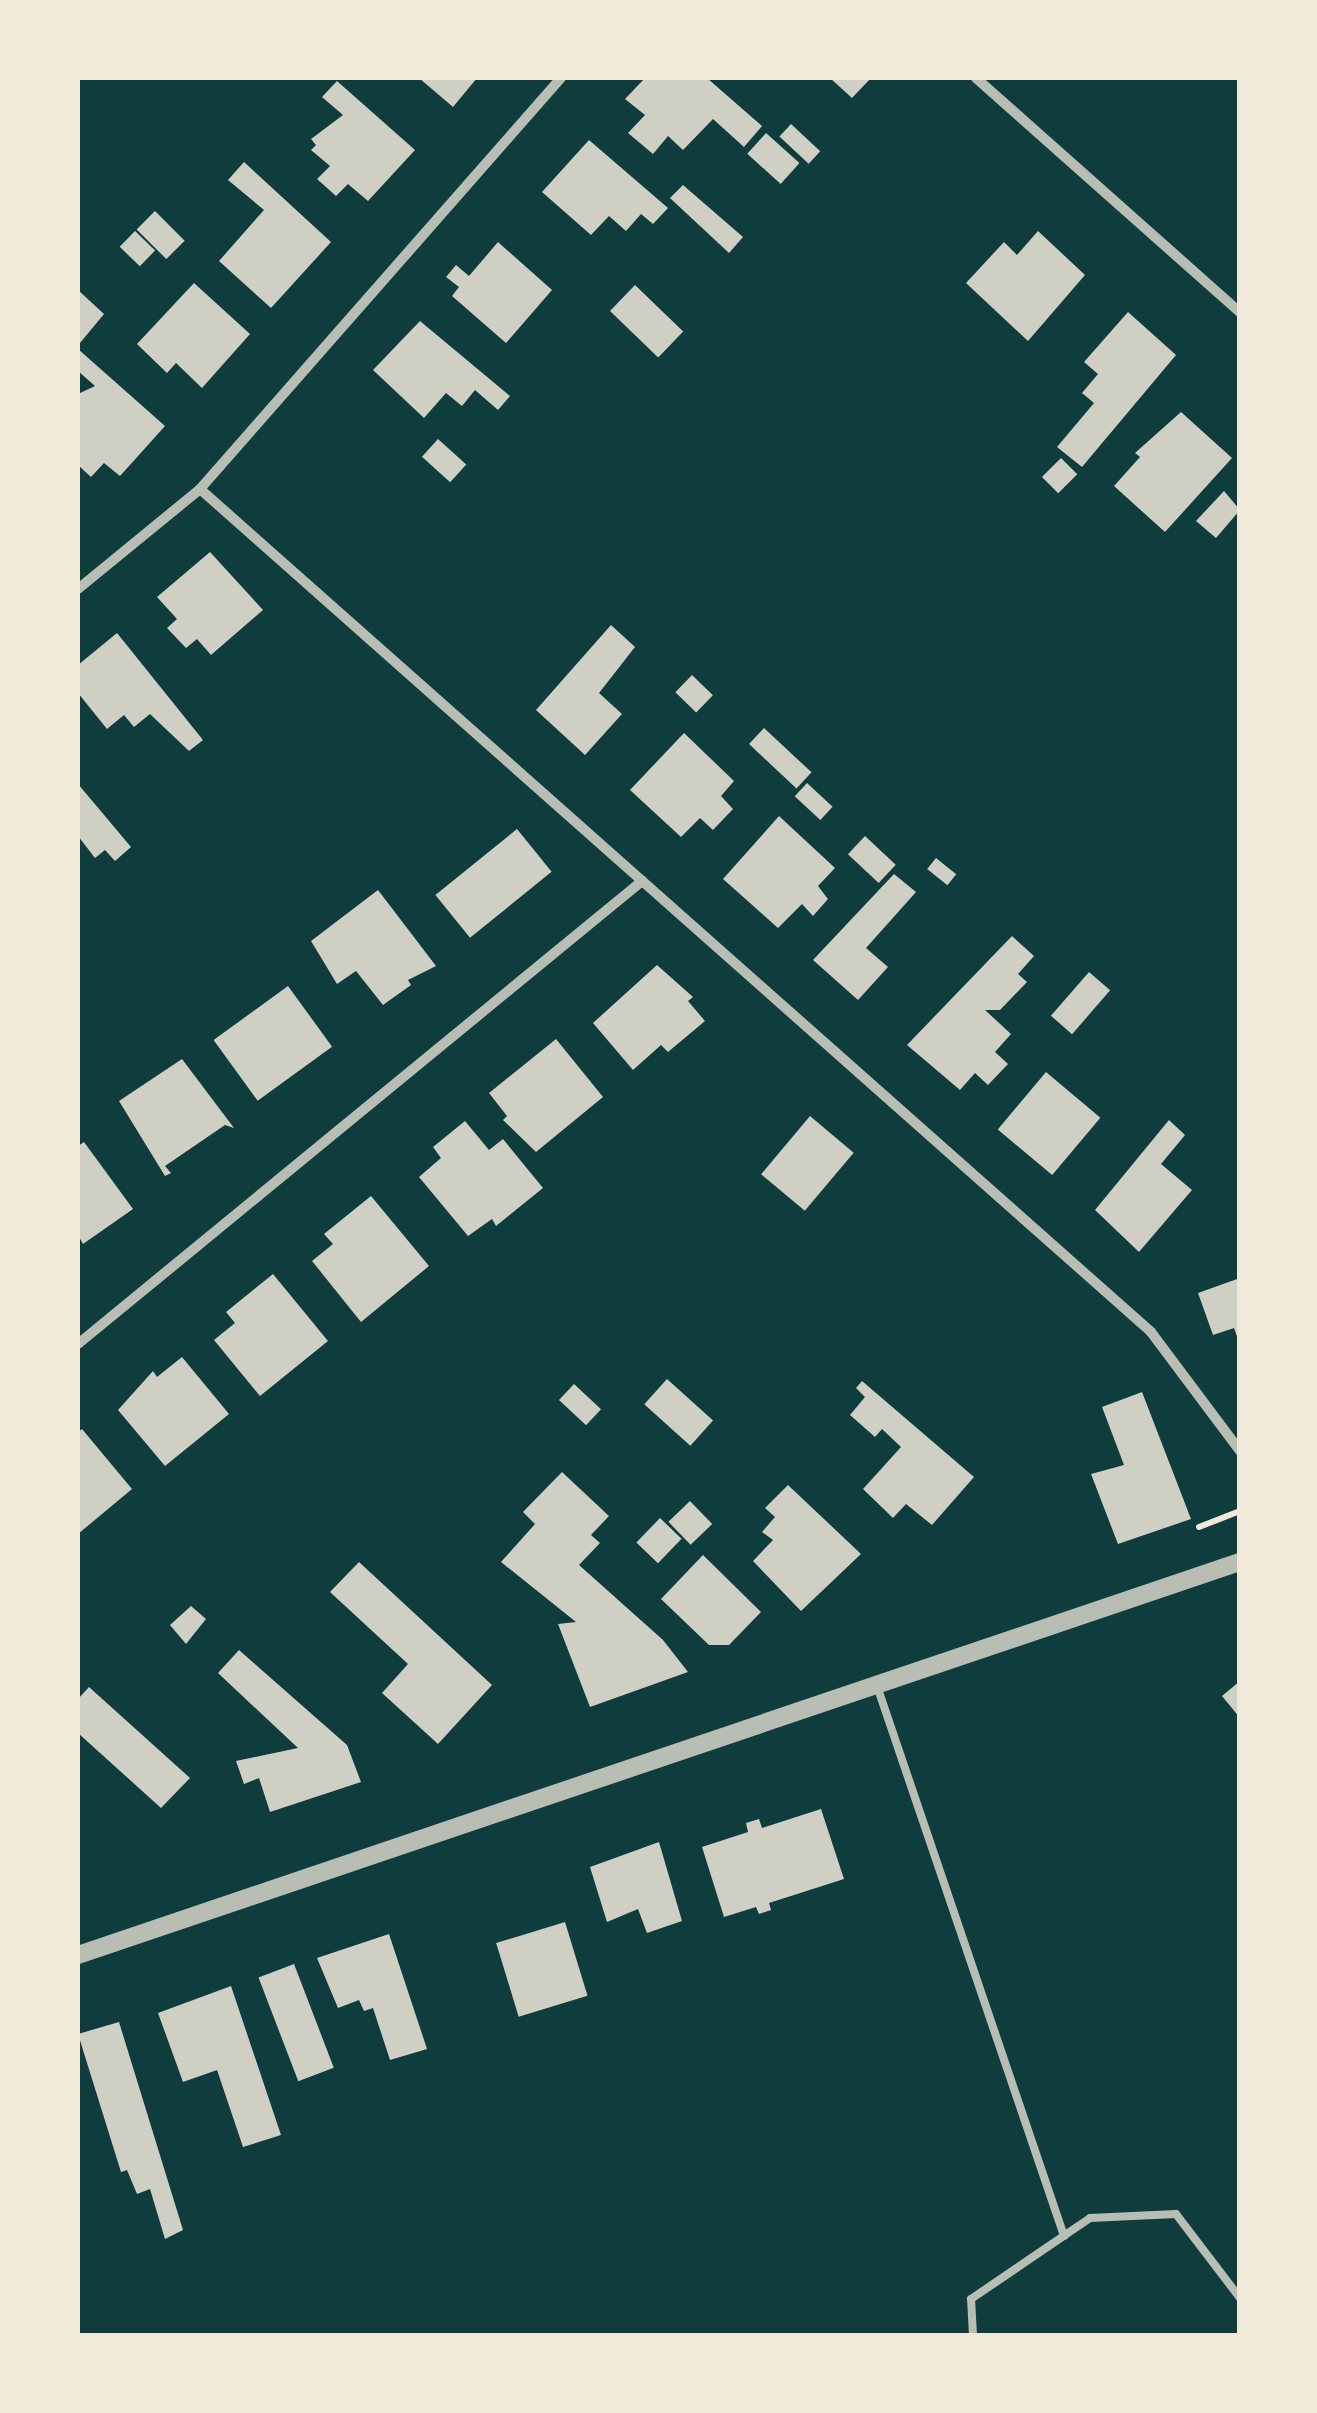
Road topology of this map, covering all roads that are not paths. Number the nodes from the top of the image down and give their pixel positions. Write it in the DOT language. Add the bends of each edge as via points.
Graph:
graph roads {
  1 [pos="560,78"];
  2 [pos="976,78"];
  3 [pos="1240,312"];
  4 [pos="200,489"];
  5 [pos="78,590"];
  6 [pos="642,881"];
  7 [pos="78,1344"];
  8 [pos="1240,1451"];
  9 [pos="1240,1562"];
  10 [pos="876,1685"];
  11 [pos="78,1955"];
  12 [pos="1064,2236"];
  13 [pos="1240,2298"];
  14 [pos="973,2336"];
  1 -- 4 [label="street"];
  2 -- 3 [label="street"];
  4 -- 5 [label="street"];
  4 -- 6 [label="street"];
  6 -- 7 [label="street"];
  6 -- 8 [label="street" via="1151,1332"];
  9 -- 10 [label="street"];
  10 -- 11 [label="street"];
  10 -- 12 [label="lane"];
  12 -- 13 [label="lane" via="1090,2218 1176,2214"];
  12 -- 14 [label="lane" via="971,2298"];
}
